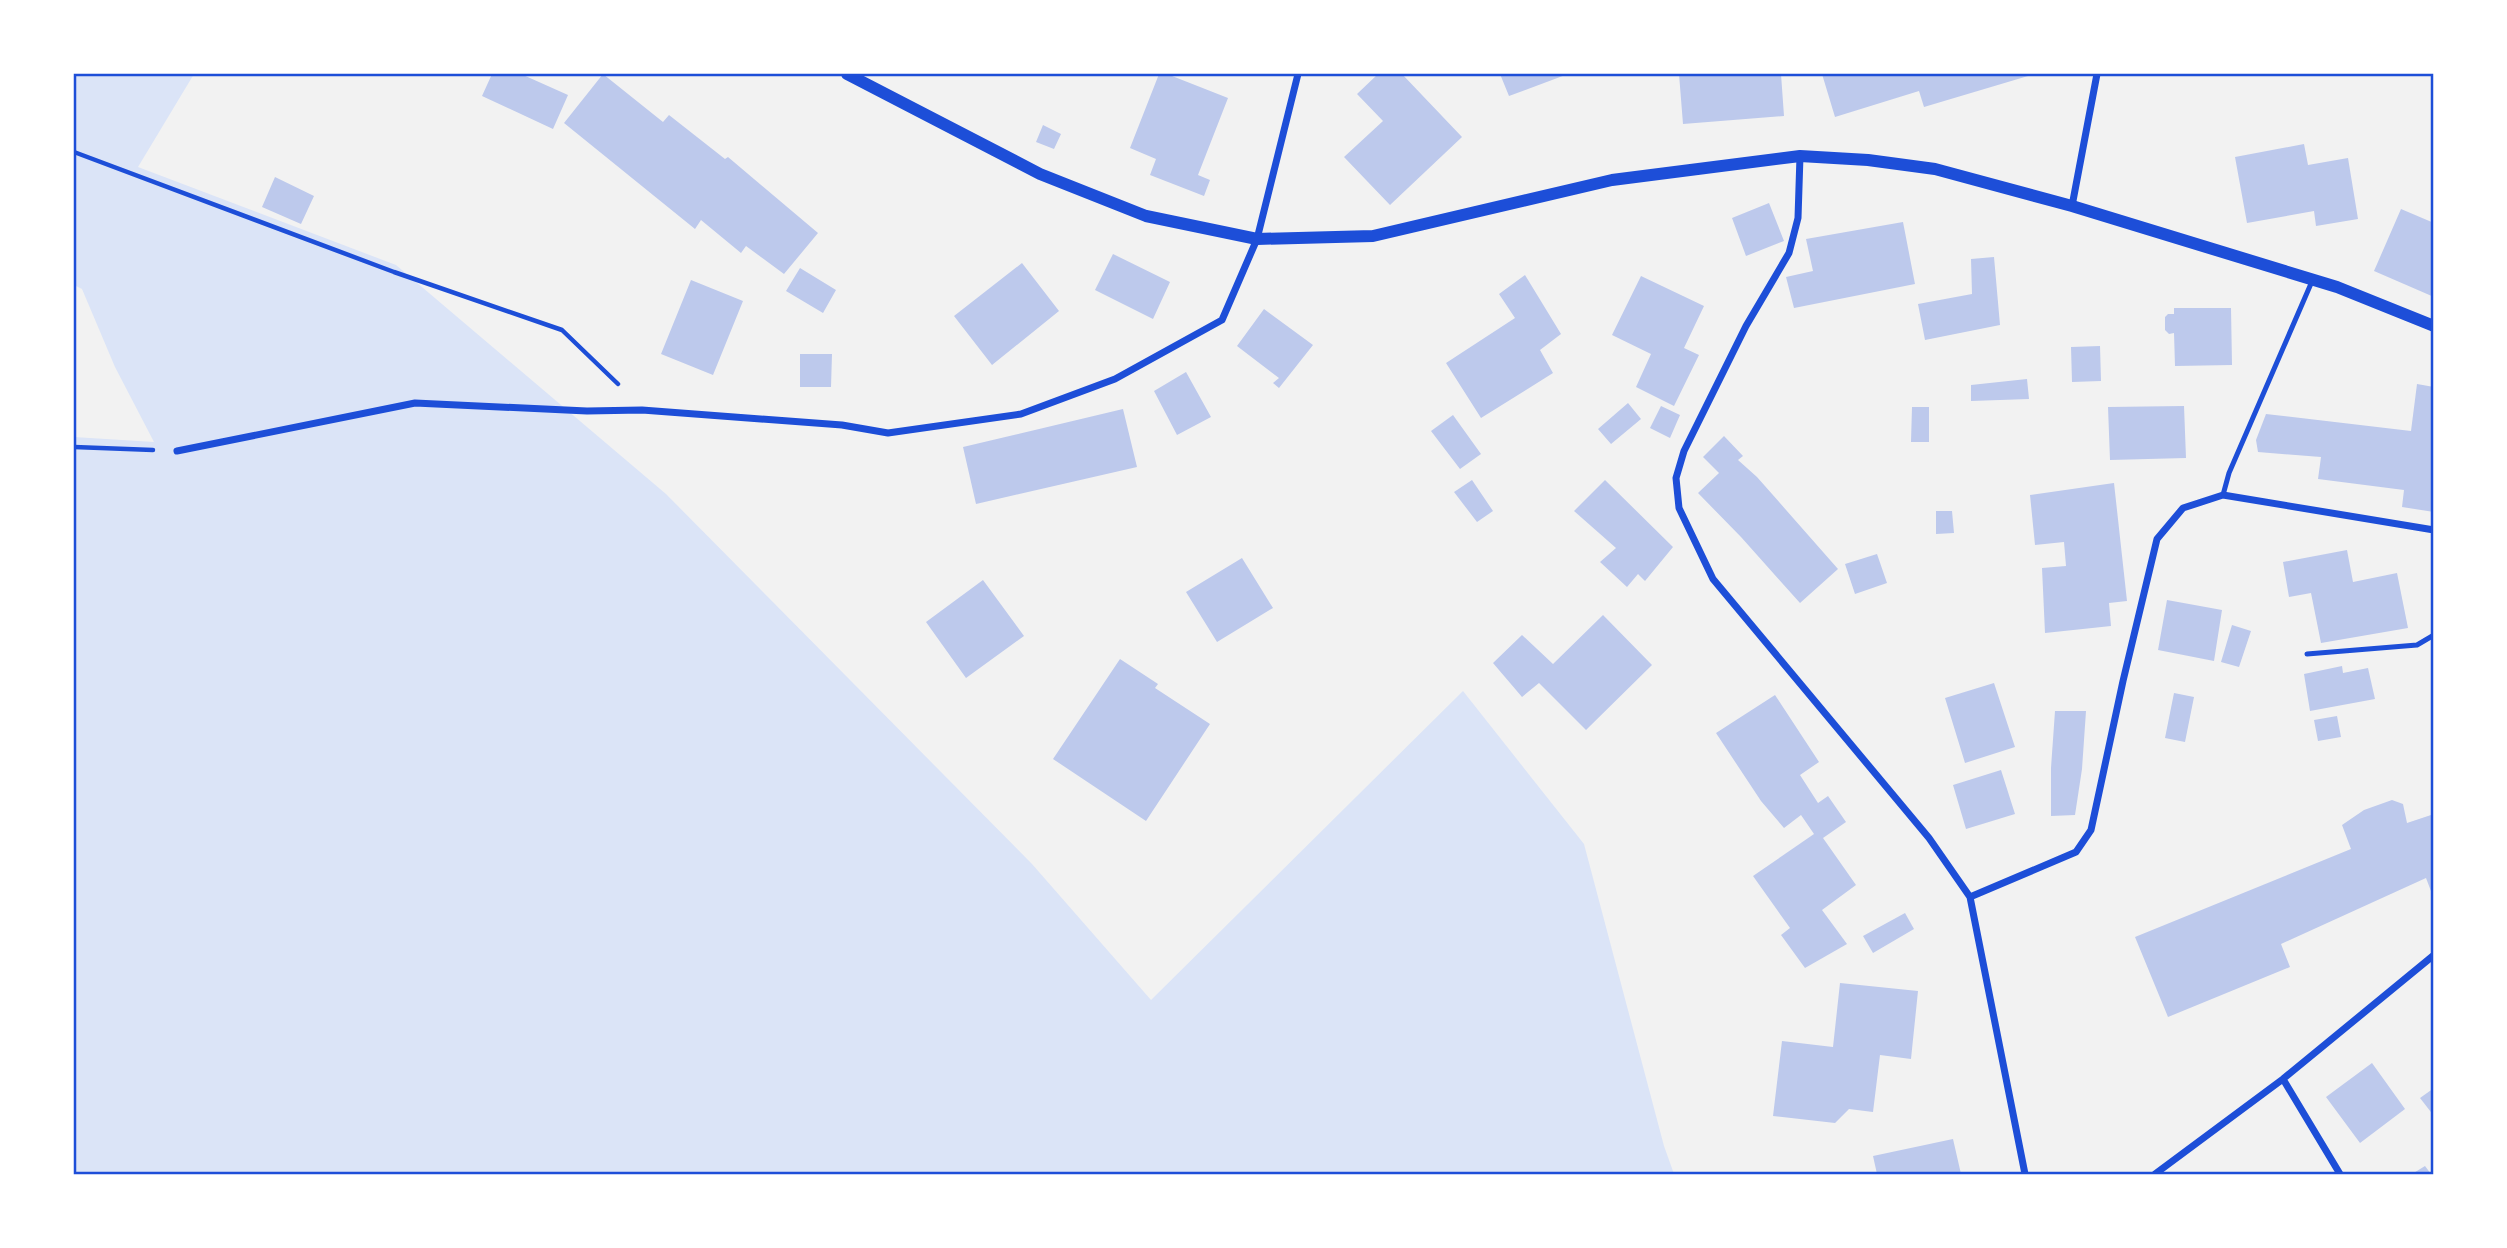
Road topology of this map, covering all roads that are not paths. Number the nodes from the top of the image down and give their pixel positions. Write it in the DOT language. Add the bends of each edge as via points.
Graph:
graph roads {
  1 [pos="847,74"];
  2 [pos="1298,74"];
  3 [pos="2097,74"];
  4 [pos="1800,156"];
  5 [pos="2072,206"];
  6 [pos="1257,239"];
  7 [pos="2313,279"];
  8 [pos="2434,326"];
  9 [pos="177,450"];
  10 [pos="2223,495"];
  11 [pos="2434,530"];
  12 [pos="2434,635"];
  13 [pos="2308,654"];
  14 [pos="1970,897"];
  15 [pos="2434,955"];
  16 [pos="2283,1079"];
  17 [pos="2025,1174"];
  18 [pos="2155,1174"];
  19 [pos="2340,1174"];
  1 -- 6 [label="street" via="1040,174 1146,216"];
  2 -- 6 [label="street"];
  3 -- 5 [label="street"];
  4 -- 5 [label="street" via="1935,169"];
  4 -- 6 [label="street" via="1612,180 1373,236"];
  4 -- 14 [label="street" via="1798,218 1789,253 1746,326 1684,450 1676,478 1679,508 1713,579 1929,838"];
  5 -- 7 [label="street"];
  6 -- 9 [label="street" via="1222,320 1115,379 1021,414 888,433 842,425 642,410 415,403"];
  7 -- 8 [label="street"];
  7 -- 10 [label="lane"];
  10 -- 11 [label="street"];
  10 -- 14 [label="street" via="2183,509 2157,539 2091,830 2076,852"];
  12 -- 13 [label="lane" via="2417,645"];
  14 -- 17 [label="street"];
  15 -- 16 [label="street"];
  16 -- 18 [label="street"];
  16 -- 19 [label="street"];
}
